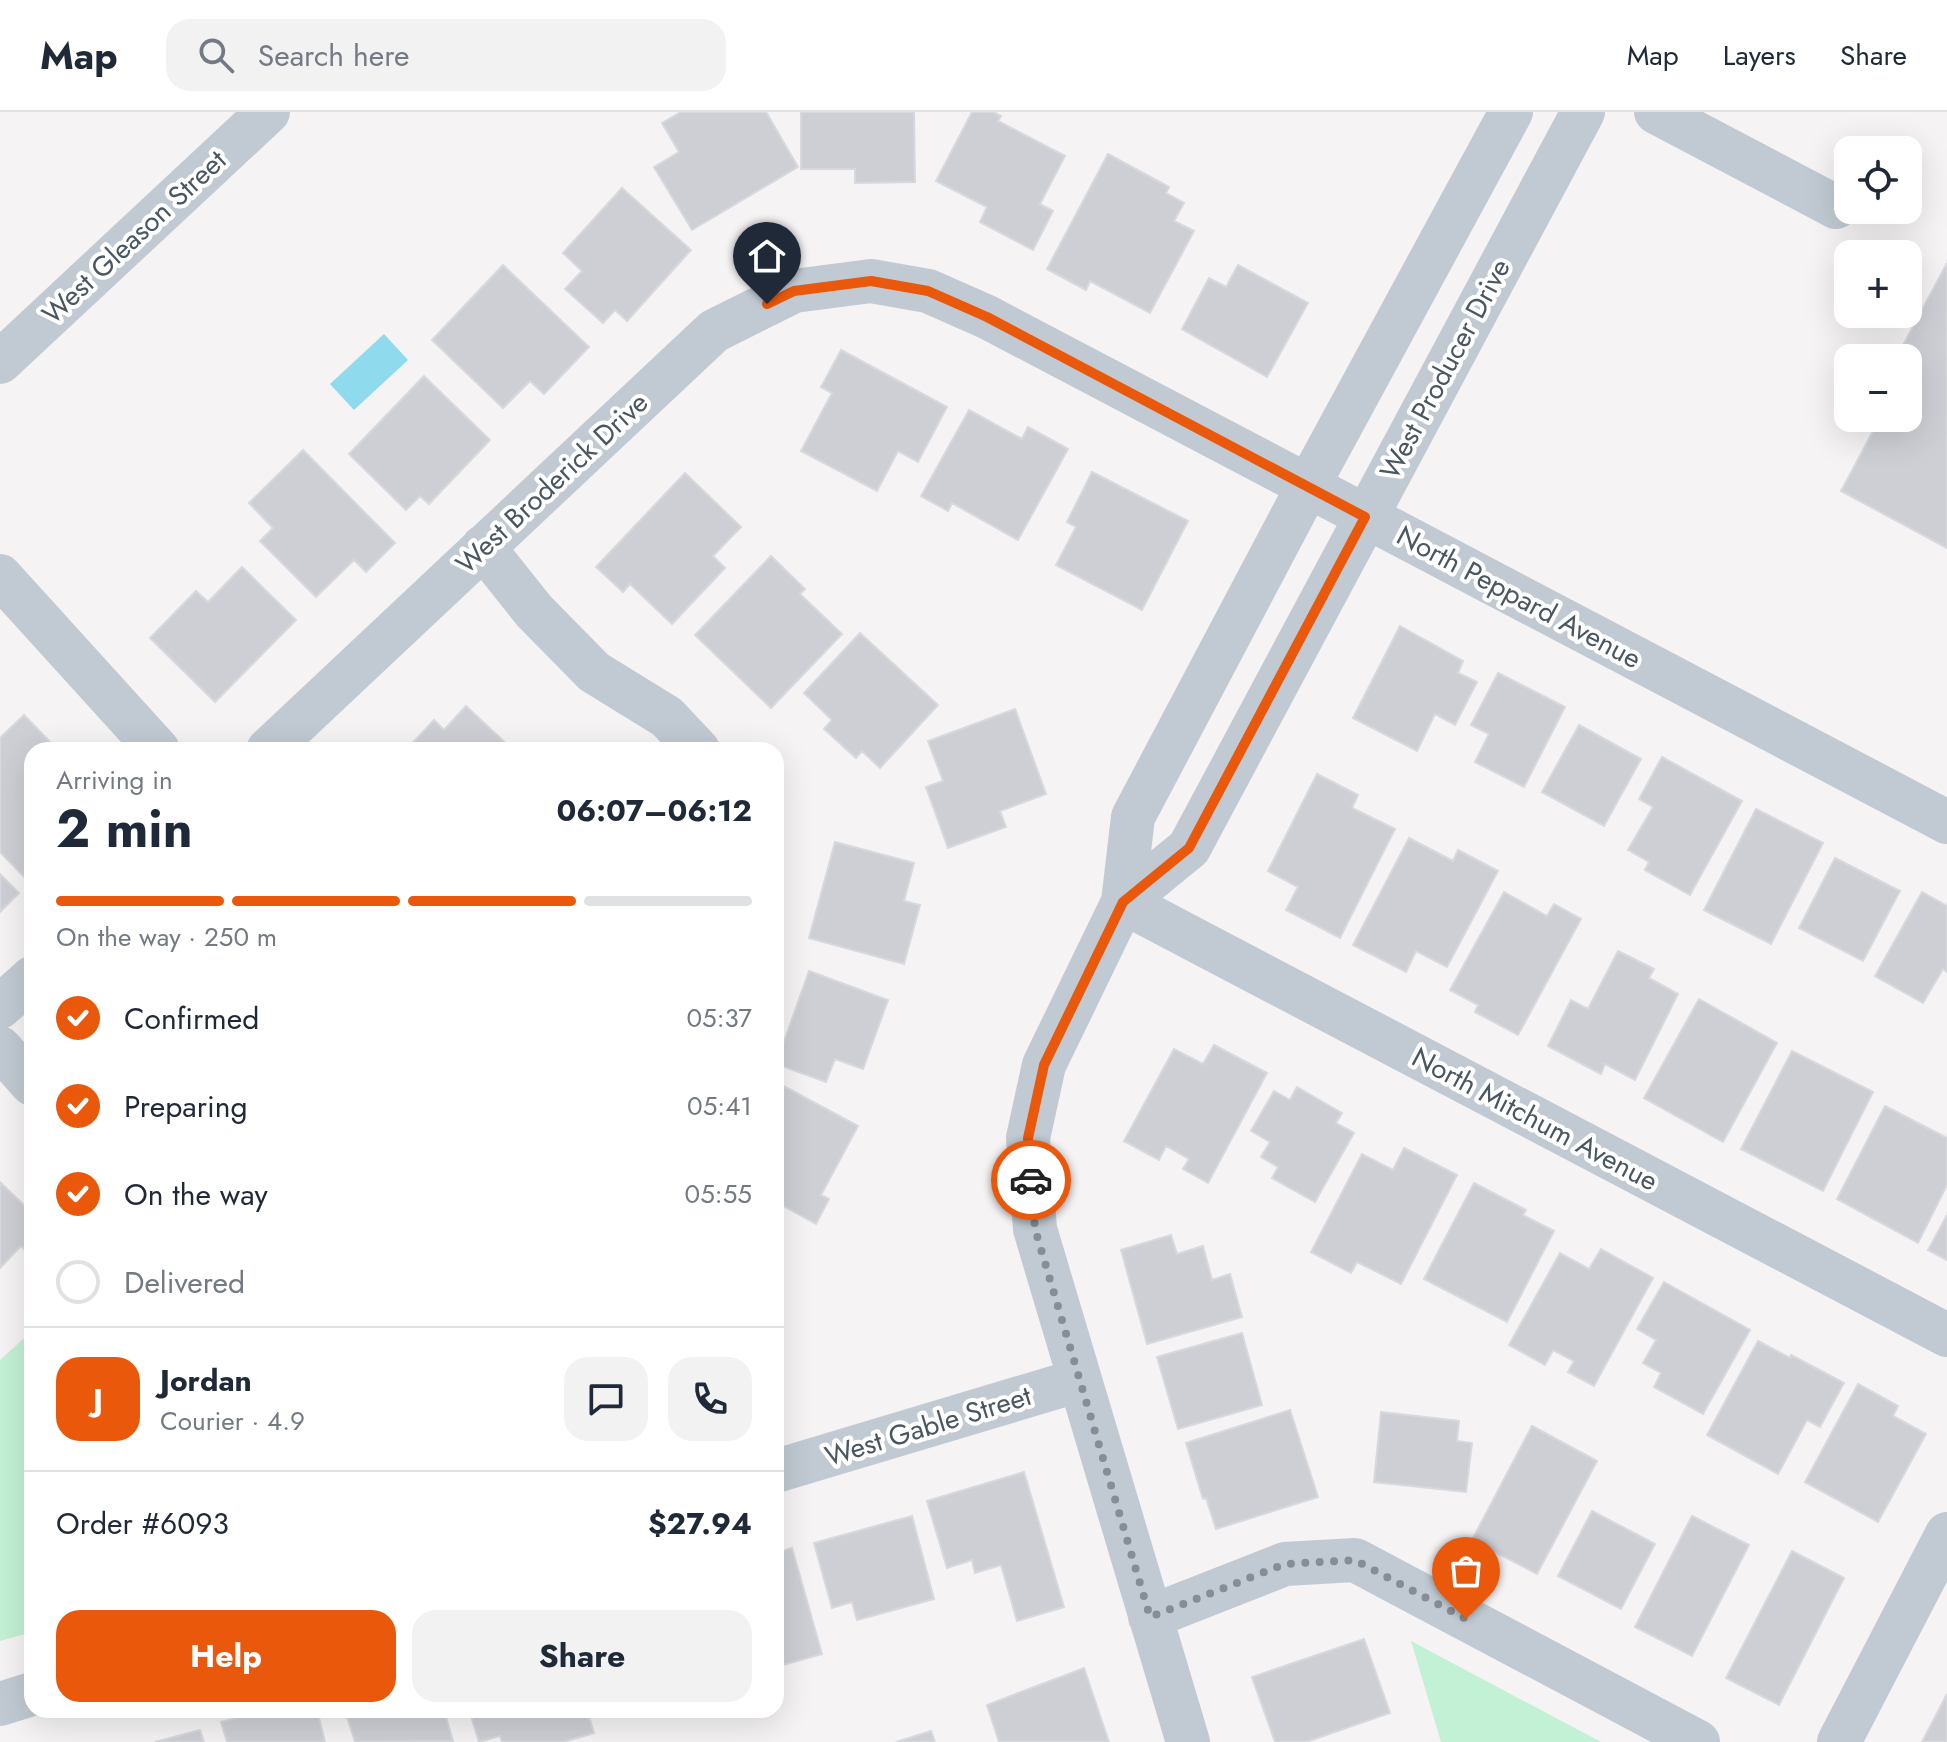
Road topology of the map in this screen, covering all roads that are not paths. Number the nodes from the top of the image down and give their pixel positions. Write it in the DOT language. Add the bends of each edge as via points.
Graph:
graph roads {
  1 [pos="268,112"];
  2 [pos="1511,112"];
  3 [pos="1583,112"];
  4 [pos="1656,112"];
  5 [pos="1834,206"];
  6 [pos="871,281"];
  7 [pos="0,362"];
  8 [pos="1308,486"];
  9 [pos="1365,517"];
  10 [pos="483,547"];
  11 [pos="0,576"];
  12 [pos="151,742"];
  13 [pos="276,742"];
  14 [pos="690,742"];
  15 [pos="1947,822"];
  16 [pos="1123,902"];
  17 [pos="24,985"];
  18 [pos="0,1007"];
  19 [pos="0,1048"];
  20 [pos="24,1075"];
  21 [pos="1947,1335"];
  22 [pos="1080,1380"];
  23 [pos="784,1469"];
  24 [pos="1947,1534"];
  25 [pos="1150,1617"];
  26 [pos="24,1696"];
  27 [pos="0,1704"];
  28 [pos="1188,1742"];
  29 [pos="1698,1742"];
  30 [pos="1839,1742"];
  1 -- 7 [label="street, West Gleason Street"];
  2 -- 8 [label="street, West Producer Drive"];
  3 -- 9 [label="street, West Producer Drive"];
  4 -- 5 [label="street"];
  6 -- 8 [label="street, North Peppard Avenue" via="928,291 987,317"];
  6 -- 10 [label="street, West Broderick Drive" via="794,291 714,331"];
  8 -- 9 [label="street, North Peppard Avenue"];
  8 -- 16 [label="street, West Producer Drive" via="1133,817"];
  9 -- 15 [label="street, North Peppard Avenue"];
  9 -- 16 [label="street, West Producer Drive" via="1189,848"];
  10 -- 13 [label="street, West Broderick Drive"];
  10 -- 14 [label="street" via="534,611 594,672 667,717"];
  11 -- 12 [label="street"];
  16 -- 21 [label="street, North Mitchum Avenue"];
  16 -- 22 [label="street, West Producer Drive" via="1044,1065 1028,1138 1035,1229"];
  17 -- 18 [label="street"];
  19 -- 20 [label="street"];
  22 -- 23 [label="street, West Gable Street"];
  22 -- 25 [label="street, West Producer Drive"];
  24 -- 30 [label="street"];
  25 -- 28 [label="street, West Producer Drive"];
  25 -- 29 [label="street" via="1285,1564 1355,1560"];
  26 -- 27 [label="street"];
}
